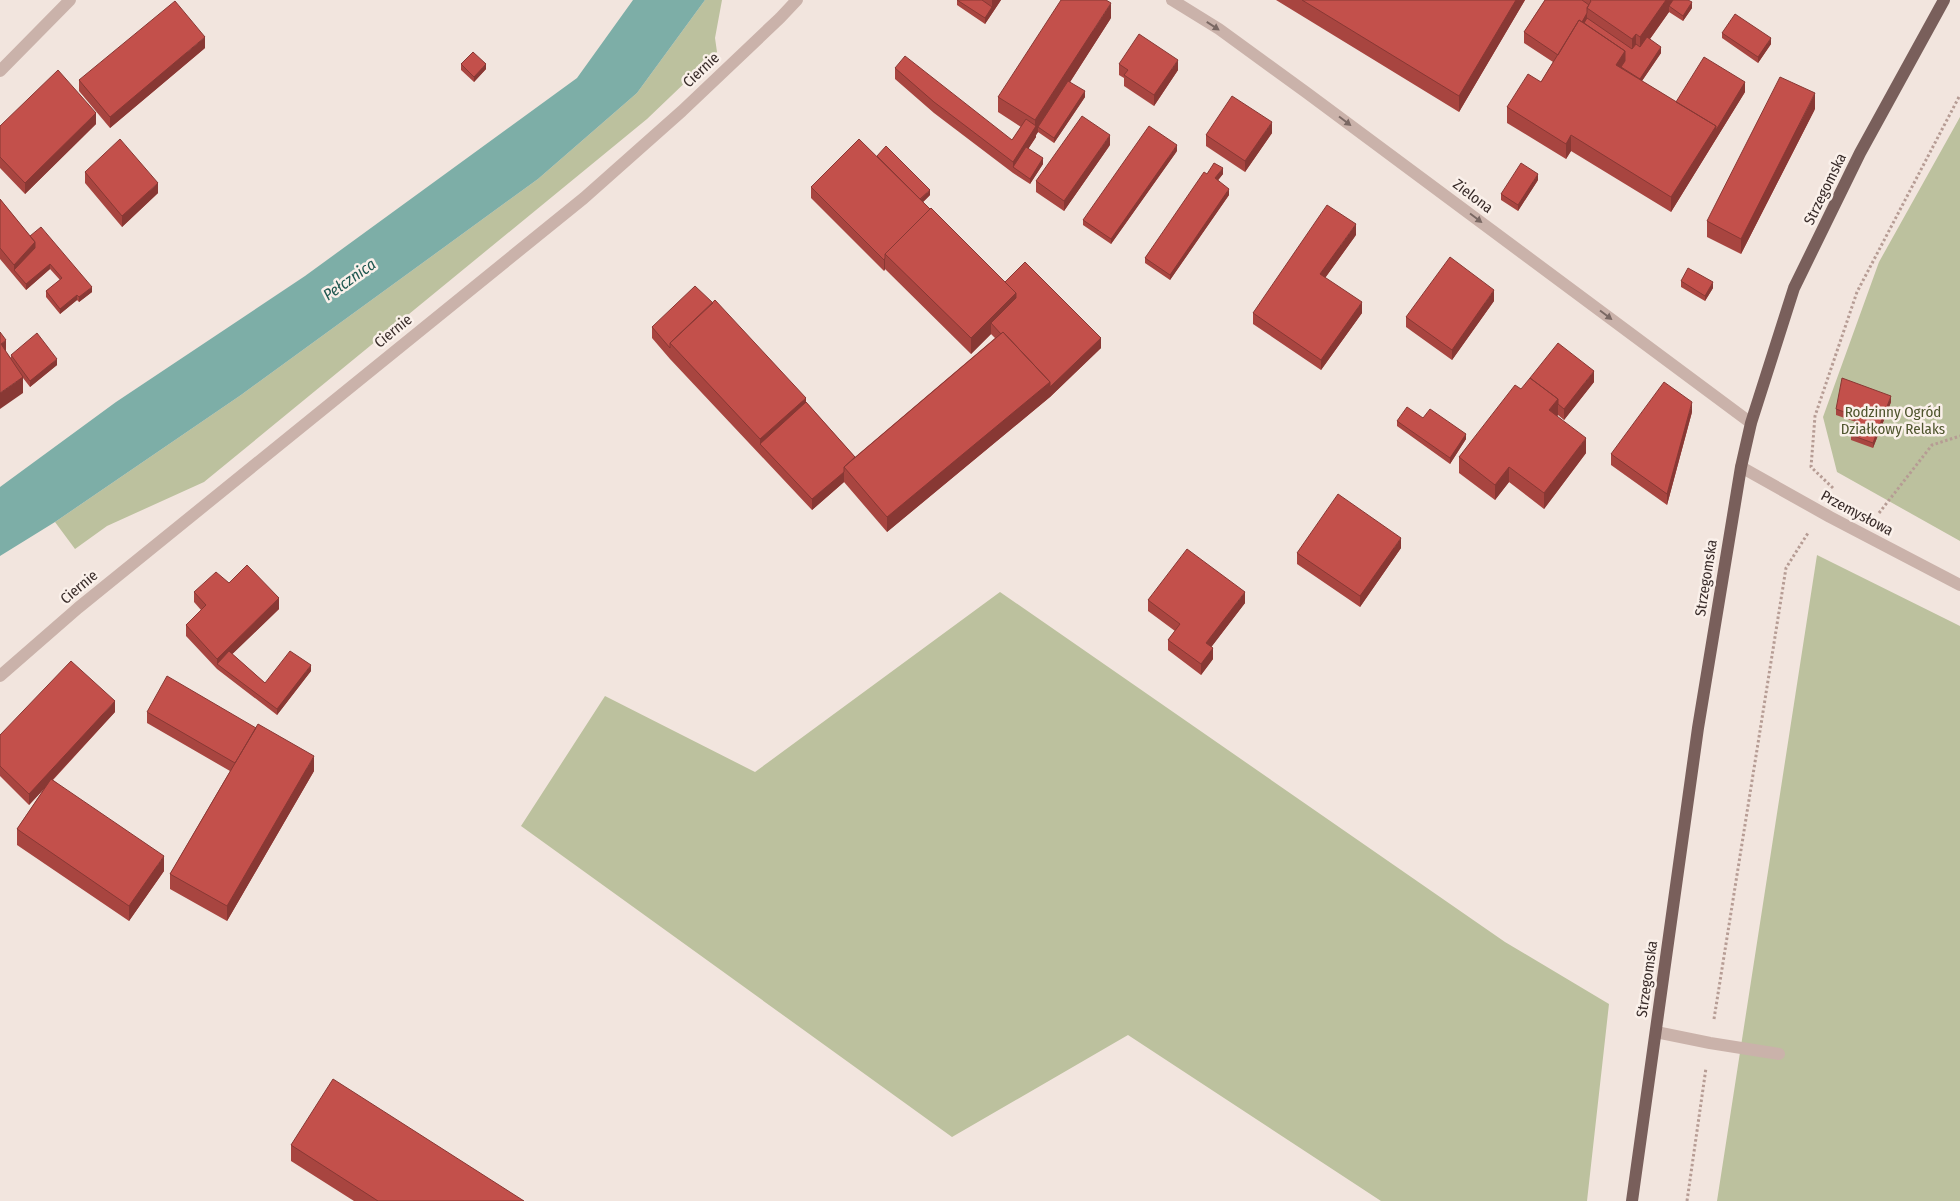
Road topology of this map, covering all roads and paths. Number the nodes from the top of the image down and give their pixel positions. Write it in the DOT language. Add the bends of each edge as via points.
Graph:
graph roads {
  1 [pos="70,0"];
  2 [pos="797,0"];
  3 [pos="1172,0"];
  4 [pos="1944,0"];
  5 [pos="0,71"];
  6 [pos="1960,95"];
  7 [pos="1751,423"];
  8 [pos="1960,436"];
  9 [pos="1741,467"];
  10 [pos="1835,490"];
  11 [pos="1879,513"];
  12 [pos="1808,532"];
  13 [pos="1960,585"];
  14 [pos="0,676"];
  15 [pos="1656,1032"];
  16 [pos="1710,1043"];
  17 [pos="1780,1054"];
  18 [pos="1632,1201"];
  19 [pos="1687,1201"];
  1 -- 5 [label="street"];
  2 -- 14 [label="street, Ciernie" via="682,111 584,198 78,608"];
  3 -- 7 [label="street, Zielona, one-way" via="1307,93"];
  4 -- 7 [label="main road, Strzegomska" via="1860,153 1794,288"];
  6 -- 10 [label="path" via="1857,292 1815,416 1811,466"];
  7 -- 9 [label="main road, Strzegomska"];
  8 -- 11 [label="path" via="1932,445"];
  9 -- 13 [label="street, Przemysłowa"];
  9 -- 15 [label="main road, Strzegomska" via="1698,728"];
  12 -- 16 [label="path" via="1786,568"];
  15 -- 16 [label="street"];
  15 -- 18 [label="main road, Strzegomska"];
  16 -- 17 [label="street"];
  16 -- 19 [label="path"];
}
